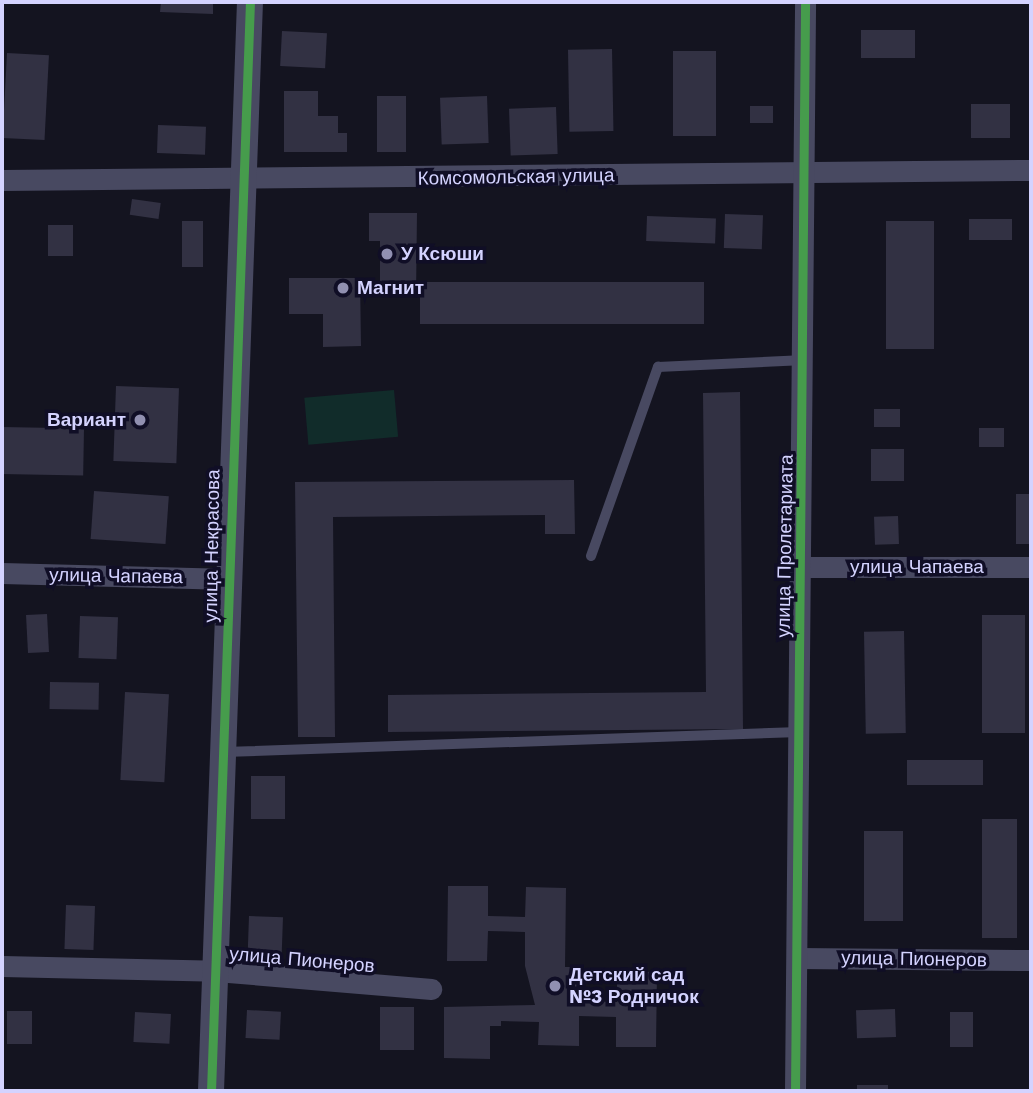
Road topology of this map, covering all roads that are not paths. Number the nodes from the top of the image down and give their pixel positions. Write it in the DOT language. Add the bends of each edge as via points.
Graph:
graph roads {
  1 [pos="250,2"];
  2 [pos="805,2"];
  3 [pos="1031,170"];
  4 [pos="807,173"];
  5 [pos="2,180"];
  6 [pos="244,181"];
  7 [pos="805,360"];
  8 [pos="591,556"];
  9 [pos="802,567"];
  10 [pos="1031,567"];
  11 [pos="2,573"];
  12 [pos="230,579"];
  13 [pos="800,732"];
  14 [pos="224,752"];
  15 [pos="797,958"];
  16 [pos="1031,960"];
  17 [pos="2,966"];
  18 [pos="216,971"];
  19 [pos="431,989"];
  20 [pos="211,1091"];
  21 [pos="795,1091"];
  1 -- 6 [label="street, улица Некрасова"];
  2 -- 4 [label="street, улица Пролетариата"];
  3 -- 4 [label="street, Комсомольская улица"];
  4 -- 6 [label="street, Комсомольская улица"];
  4 -- 7 [label="street, улица Пролетариата"];
  5 -- 6 [label="street, Комсомольская улица"];
  6 -- 12 [label="street, улица Некрасова" via="232,416"];
  7 -- 8 [label="lane" via="658,367"];
  7 -- 9 [label="street, улица Пролетариата"];
  9 -- 10 [label="street, улица Чапаева"];
  9 -- 13 [label="street, улица Пролетариата"];
  11 -- 12 [label="street, улица Чапаева"];
  12 -- 14 [label="street, улица Некрасова"];
  13 -- 14 [label="lane"];
  13 -- 15 [label="street, улица Пролетариата"];
  14 -- 18 [label="street, улица Некрасова"];
  15 -- 16 [label="street, улица Пионеров"];
  15 -- 21 [label="street, улица Пролетариата"];
  17 -- 18 [label="street, улица Пионеров"];
  18 -- 19 [label="street, улица Пионеров"];
  18 -- 20 [label="street, улица Некрасова"];
}
